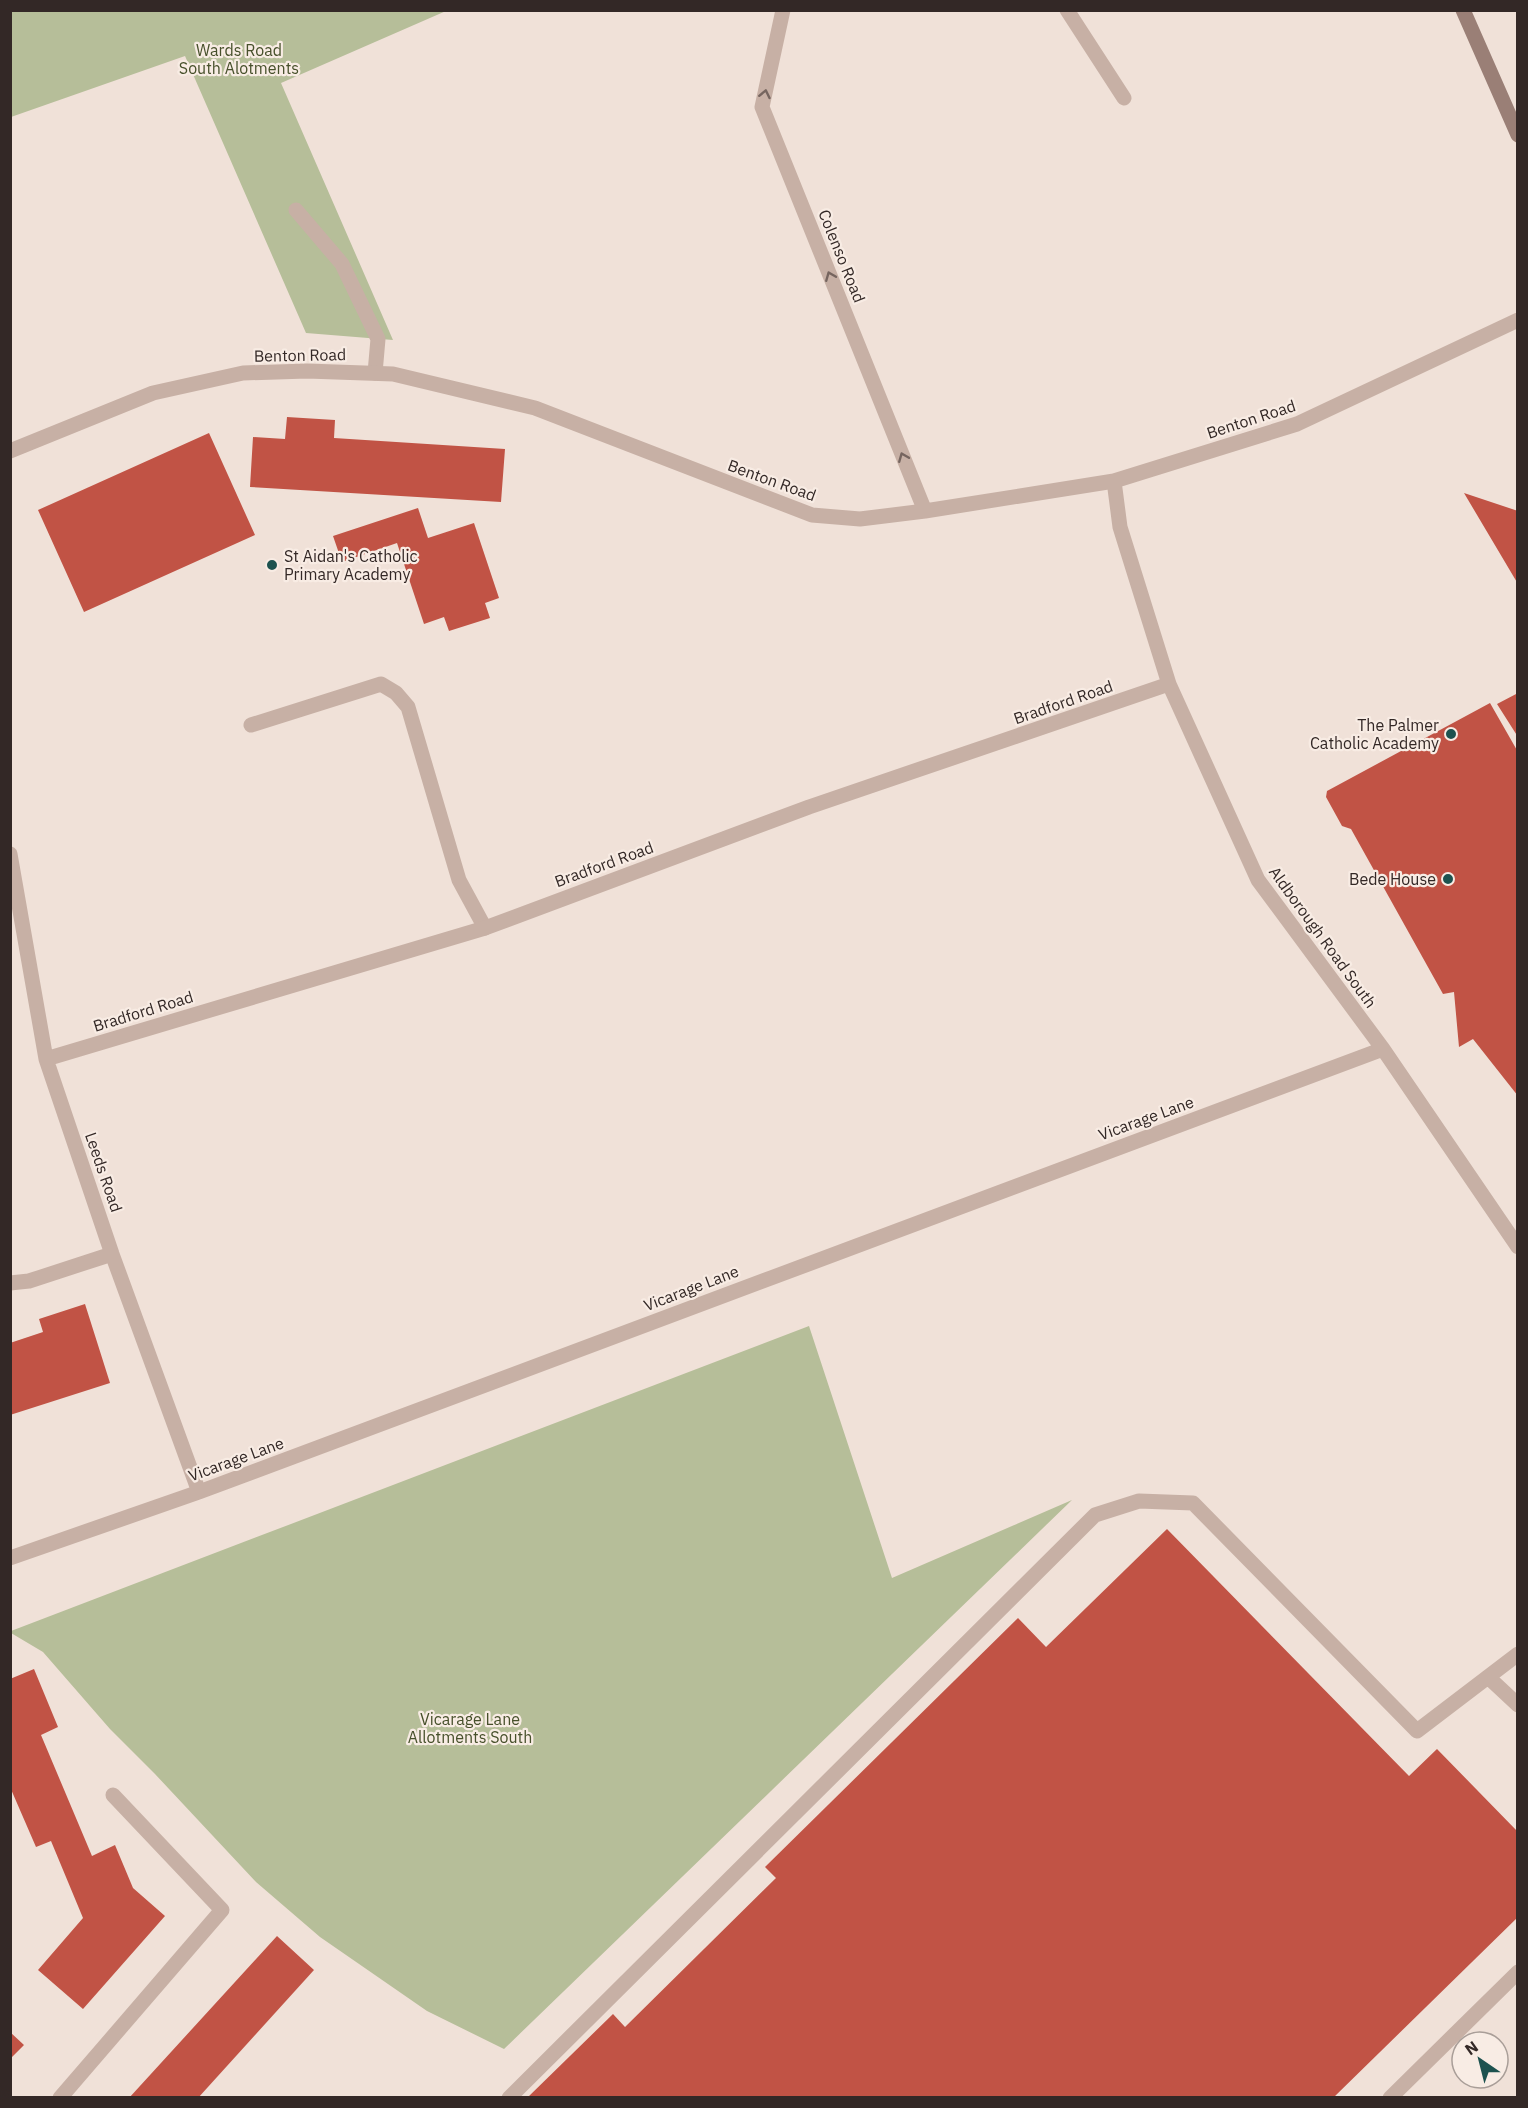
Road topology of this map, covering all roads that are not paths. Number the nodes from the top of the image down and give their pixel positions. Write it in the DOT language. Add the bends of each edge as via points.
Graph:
graph roads {
  1 [pos="783,10"];
  2 [pos="1067,10"];
  3 [pos="1463,10"];
  4 [pos="1124,98"];
  5 [pos="1518,135"];
  6 [pos="296,210"];
  7 [pos="1518,321"];
  8 [pos="375,373"];
  9 [pos="10,452"];
  10 [pos="1114,481"];
  11 [pos="925,511"];
  12 [pos="1169,684"];
  13 [pos="251,725"];
  14 [pos="10,854"];
  15 [pos="485,928"];
  16 [pos="1383,1049"];
  17 [pos="46,1059"];
  18 [pos="1518,1247"];
  19 [pos="112,1254"];
  20 [pos="10,1283"];
  21 [pos="199,1492"];
  22 [pos="11,1557"];
  23 [pos="1518,1654"];
  24 [pos="1488,1677"];
  25 [pos="1518,1705"];
  26 [pos="113,1795"];
  27 [pos="1518,1972"];
  28 [pos="60,2097"];
  29 [pos="509,2097"];
  30 [pos="1390,2097"];
  11 -- 1 [label="street, Colenso Road, one-way" via="762,107"];
  2 -- 4 [label="street"];
  3 -- 5 [label="street"];
  6 -- 8 [label="street" via="342,264 378,339"];
  7 -- 10 [label="street, Benton Road" via="1297,424"];
  8 -- 9 [label="street, Benton Road" via="306,370 243,374 153,393"];
  8 -- 11 [label="street, Benton Road" via="535,408 812,515 860,519"];
  10 -- 11 [label="street, Benton Road"];
  10 -- 12 [label="street, Aldborough Road South" via="1120,527"];
  12 -- 15 [label="street, Bradford Road" via="809,807"];
  12 -- 16 [label="street, Aldborough Road South" via="1258,880"];
  13 -- 15 [label="street" via="381,684 396,693 408,707 459,880"];
  14 -- 17 [label="street, Leeds Road"];
  15 -- 17 [label="street, Bradford Road"];
  16 -- 18 [label="street, Aldborough Road South"];
  16 -- 21 [label="street, Vicarage Lane"];
  17 -- 19 [label="street, Leeds Road"];
  19 -- 20 [label="street" via="29,1281"];
  19 -- 21 [label="street, Leeds Road"];
  21 -- 22 [label="street, Vicarage Lane"];
  23 -- 24 [label="street"];
  24 -- 25 [label="street"];
  24 -- 29 [label="street" via="1417,1731 1193,1503 1139,1501 1095,1515"];
  26 -- 28 [label="street" via="222,1910"];
  27 -- 30 [label="street"];
}
